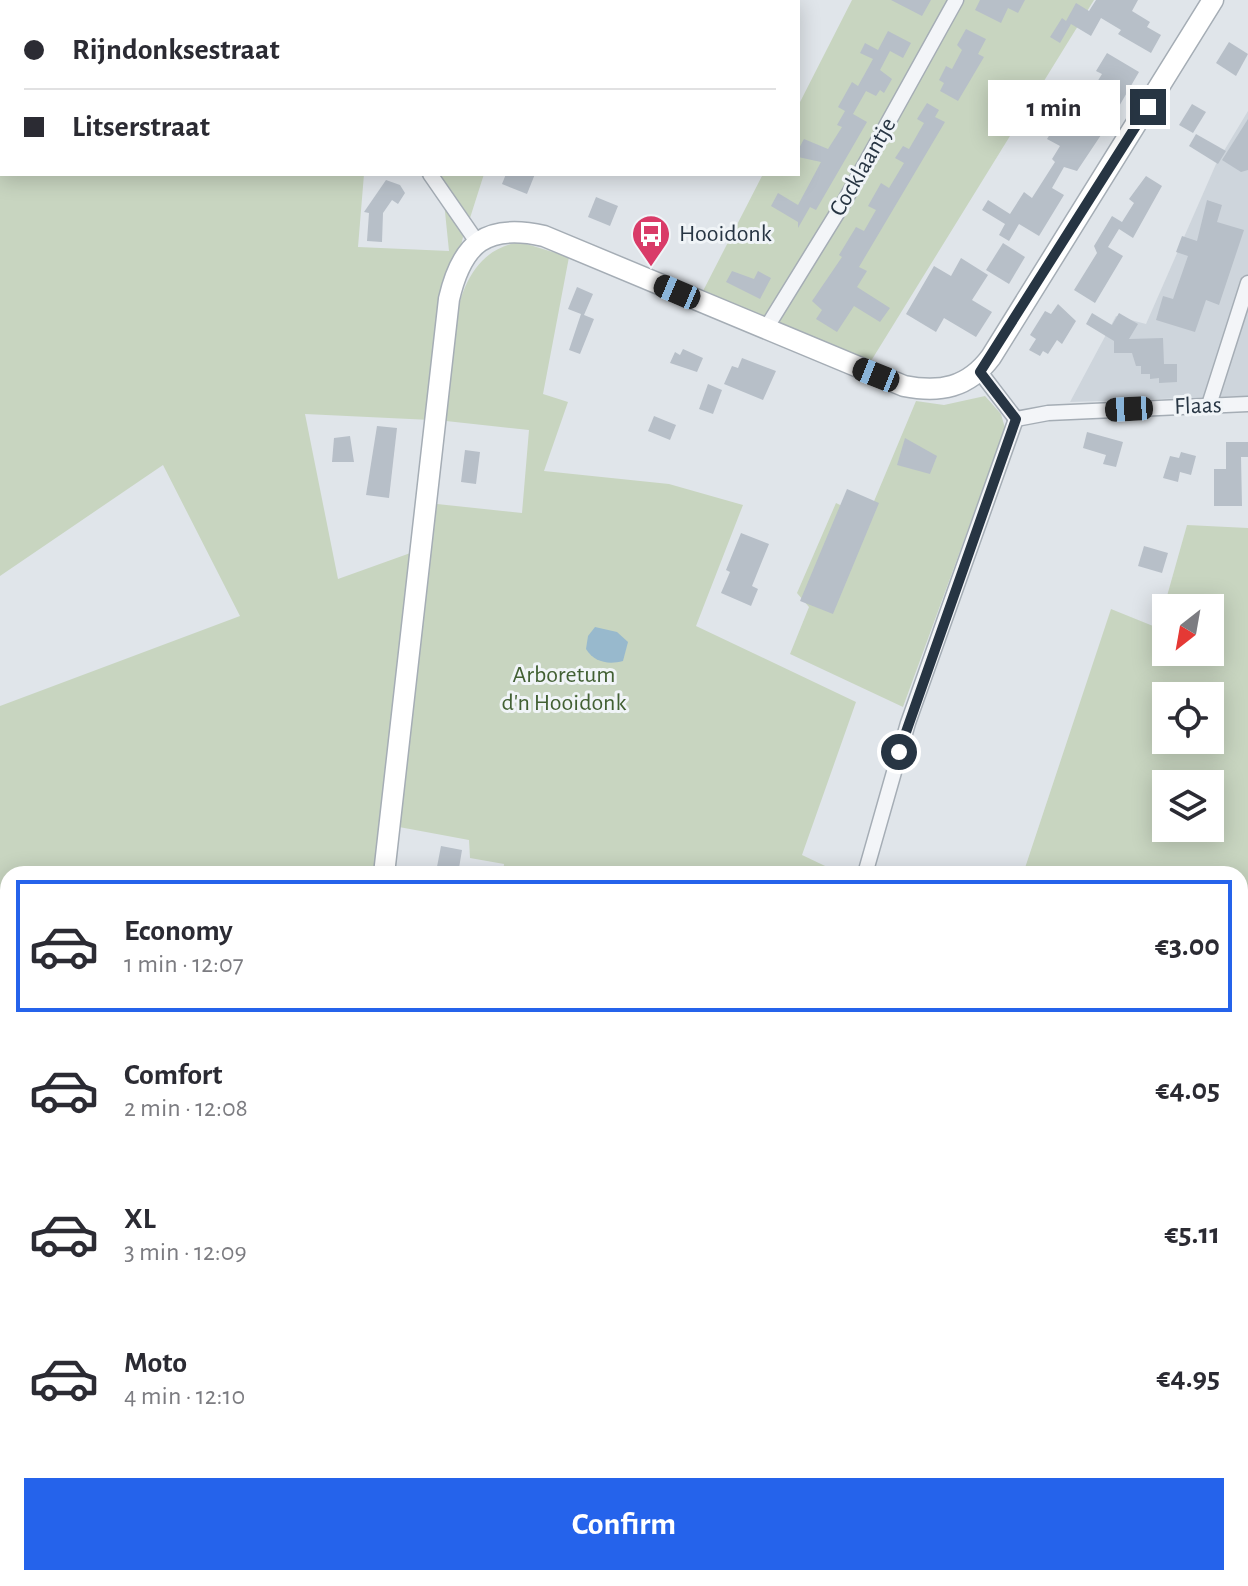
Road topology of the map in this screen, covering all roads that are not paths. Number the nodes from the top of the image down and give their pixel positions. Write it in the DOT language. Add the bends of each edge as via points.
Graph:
graph roads {
  1 [pos="956,0"];
  2 [pos="1213,0"];
  3 [pos="432,176"];
  4 [pos="477,242"];
  5 [pos="1248,283"];
  6 [pos="765,330"];
  7 [pos="980,372"];
  8 [pos="1248,404"];
  9 [pos="1209,405"];
  10 [pos="1016,419"];
  11 [pos="385,866"];
  12 [pos="867,866"];
  1 -- 6 [label="street, Cocklaantje" via="844,202"];
  2 -- 7 [label="street"];
  3 -- 4 [label="street"];
  4 -- 6 [label="street" via="503,232 544,236"];
  4 -- 11 [label="street" via="460,263 449,299"];
  5 -- 9 [label="street"];
  6 -- 7 [label="street" via="904,386 946,389"];
  7 -- 10 [label="street"];
  8 -- 9 [label="street, Flaas"];
  9 -- 10 [label="street, Flaas"];
  10 -- 12 [label="street" via="908,723"];
}
